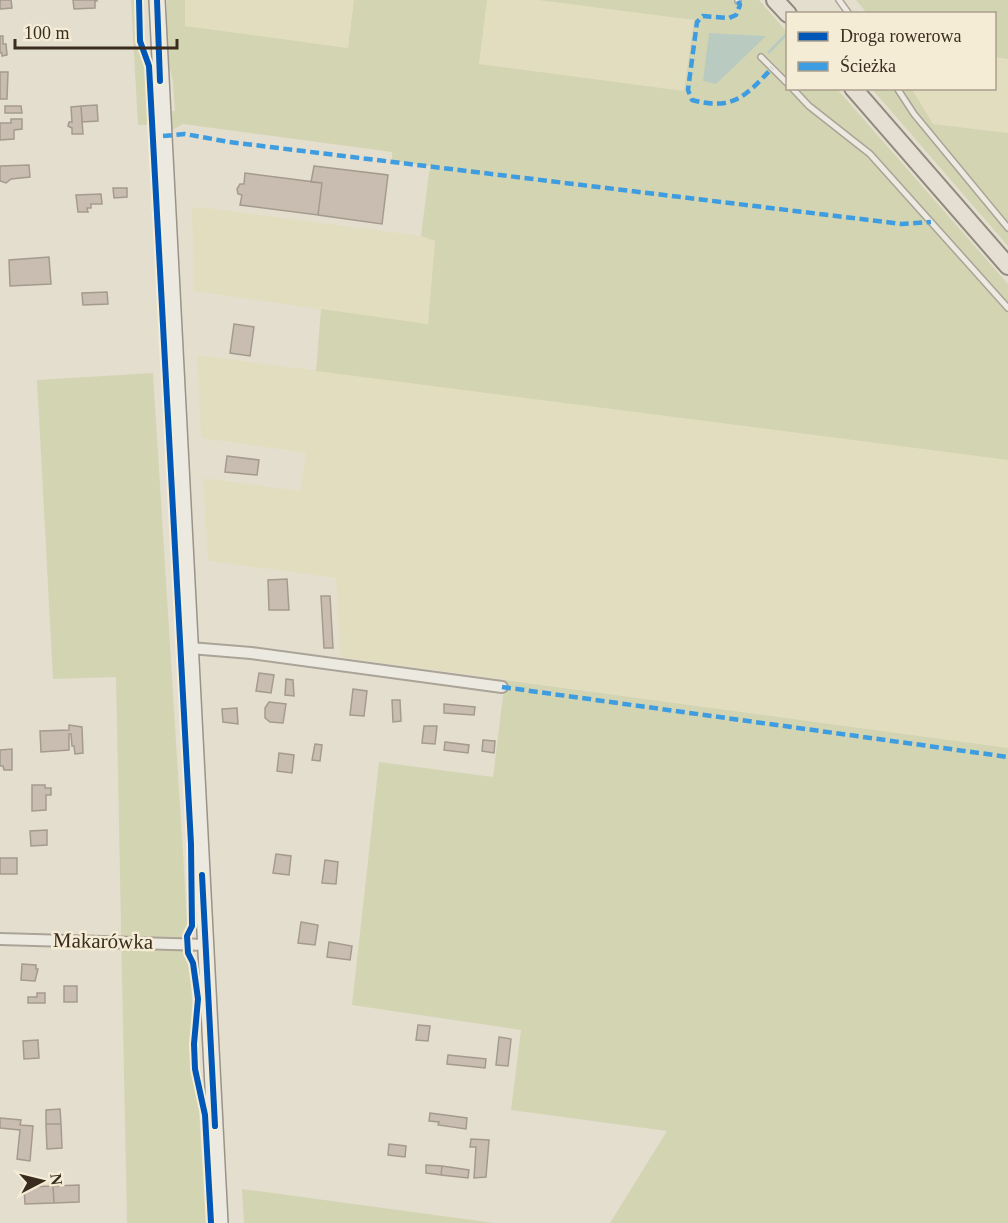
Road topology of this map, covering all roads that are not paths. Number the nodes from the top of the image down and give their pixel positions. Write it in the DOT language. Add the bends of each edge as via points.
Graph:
graph roads {
  1 [pos="157,0"];
  2 [pos="775,0"];
  3 [pos="786,12"];
  4 [pos="761,57"];
  5 [pos="786,82"];
  6 [pos="794,90"];
  7 [pos="855,90"];
  8 [pos="898,90"];
  9 [pos="1008,228"];
  10 [pos="1008,266"];
  11 [pos="1008,308"];
  12 [pos="190,648"];
  13 [pos="502,687"];
  14 [pos="0,939"];
  15 [pos="206,945"];
  16 [pos="220,1223"];
  1 -- 12 [label="street"];
  2 -- 3 [label="main road"];
  4 -- 5 [label="lane"];
  6 -- 11 [label="lane" via="870,154"];
  7 -- 10 [label="main road"];
  8 -- 9 [label="lane"];
  12 -- 13 [label="street"];
  12 -- 15 [label="street"];
  14 -- 15 [label="street, Makarówka"];
  15 -- 16 [label="street"];
}
